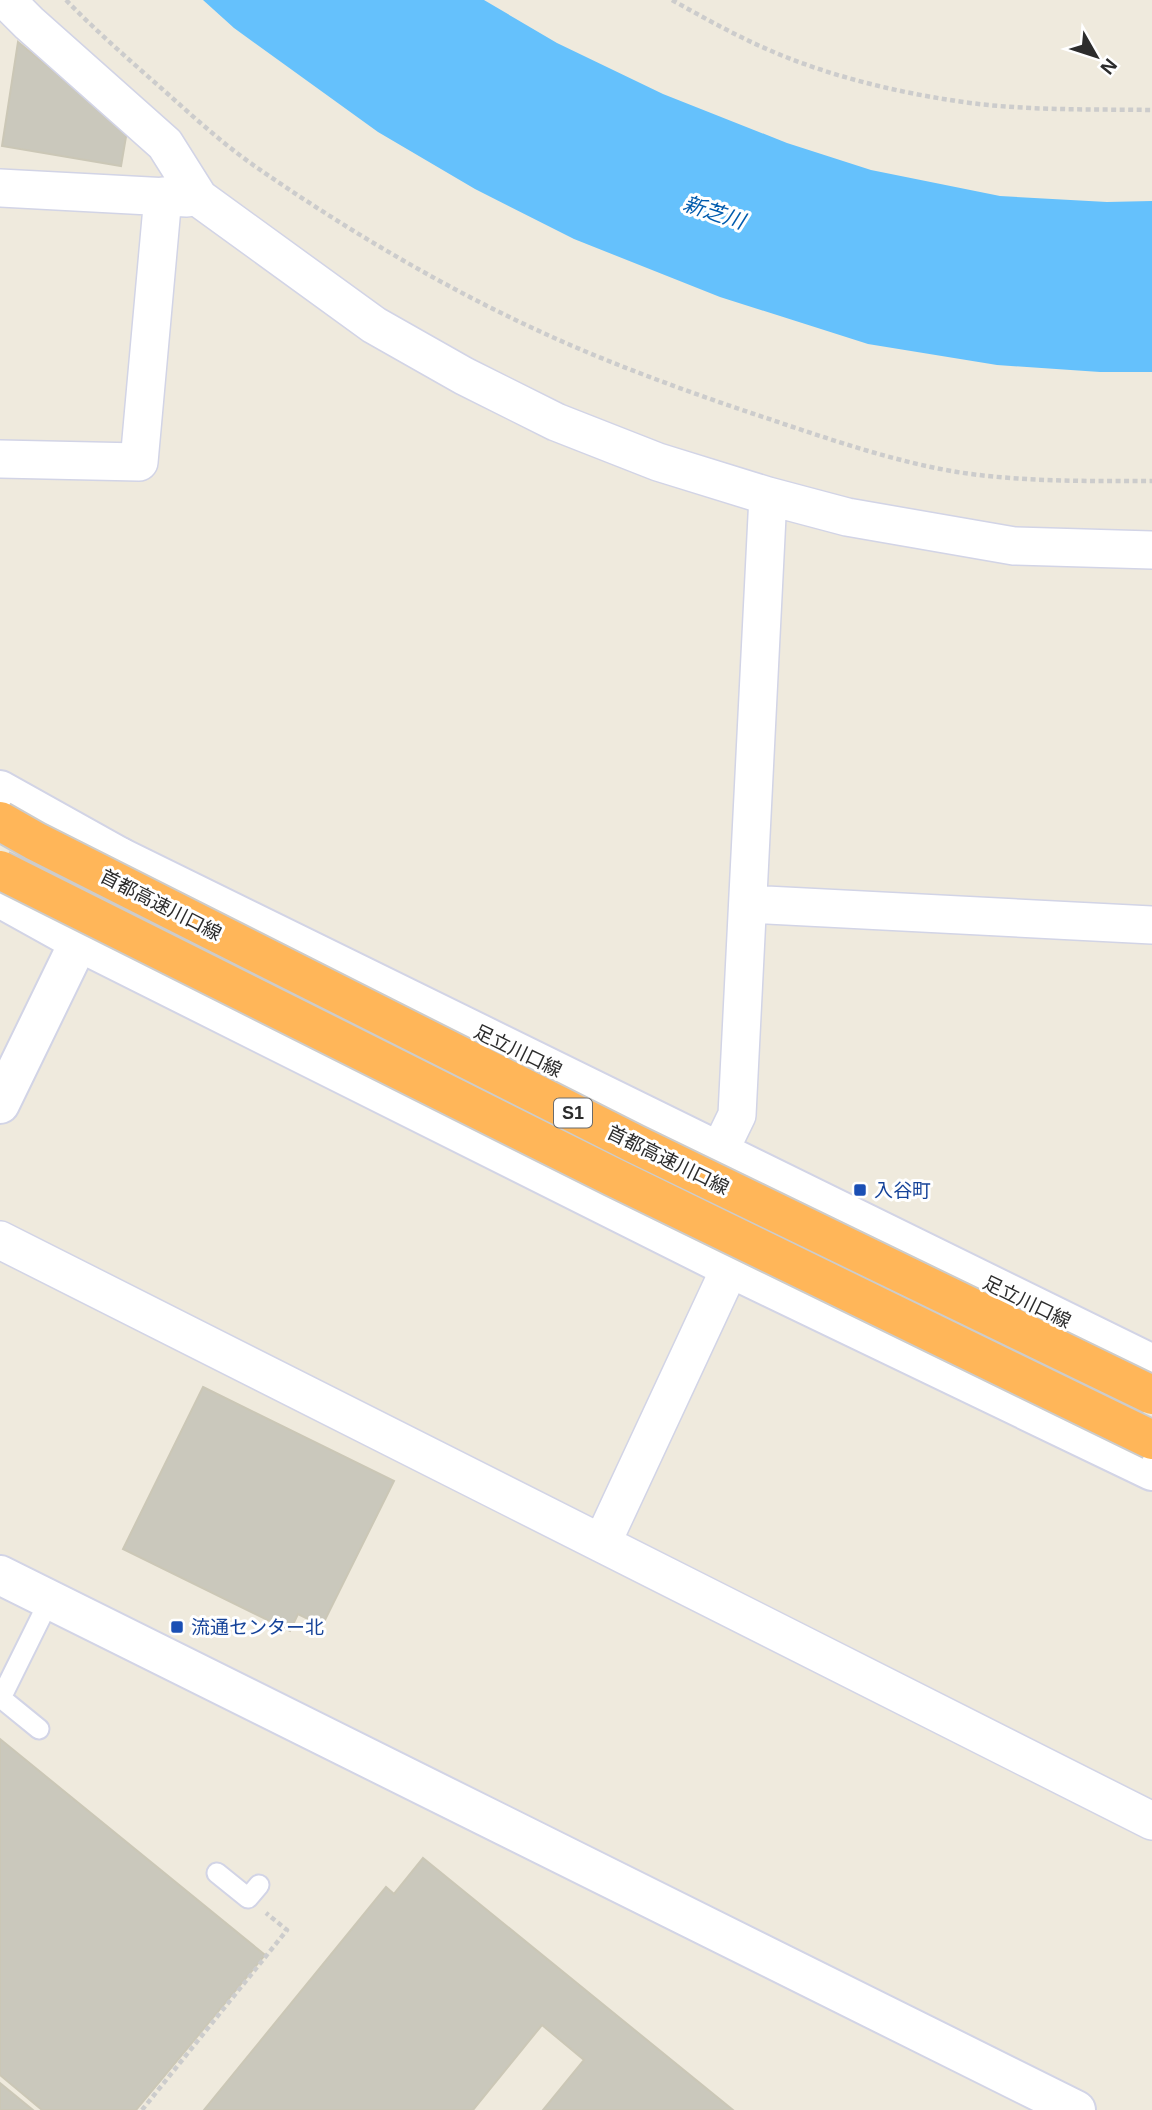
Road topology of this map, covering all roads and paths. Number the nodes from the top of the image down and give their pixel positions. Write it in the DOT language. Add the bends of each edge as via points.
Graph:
graph roads {
  1 [pos="6,0"];
  2 [pos="66,0"];
  3 [pos="672,0"];
  4 [pos="1152,110"];
  5 [pos="0,188"];
  6 [pos="181,197"];
  7 [pos="0,459"];
  8 [pos="1152,481"];
  9 [pos="768,496"];
  10 [pos="1152,550"];
  11 [pos="0,790"];
  12 [pos="0,821"];
  13 [pos="120,857"];
  14 [pos="0,870"];
  15 [pos="0,898"];
  16 [pos="748,904"];
  17 [pos="1152,925"];
  18 [pos="79,942"];
  19 [pos="0,1104"];
  20 [pos="720,1150"];
  21 [pos="0,1240"];
  22 [pos="730,1268"];
  23 [pos="1152,1364"];
  24 [pos="1152,1395"];
  25 [pos="1152,1440"];
  26 [pos="1152,1471"];
  27 [pos="602,1543"];
  28 [pos="0,1575"];
  29 [pos="50,1600"];
  30 [pos="1,1697"];
  31 [pos="39,1729"];
  32 [pos="1152,1821"];
  33 [pos="217,1873"];
  34 [pos="259,1885"];
  35 [pos="258,1906"];
  36 [pos="142,2110"];
  37 [pos="1076,2110"];
  1 -- 6 [label="street" via="165,144"];
  2 -- 8 [label="path" via="155,83 257,168 374,243 481,303 567,344 668,385 891,457 956,472 1033,480"];
  3 -- 4 [label="path" via="777,54 891,88 952,100"];
  5 -- 6 [label="street"];
  6 -- 7 [label="street" via="139,462"];
  6 -- 9 [label="street" via="374,325 464,376 556,422 658,462"];
  9 -- 10 [label="street" via="847,517 1014,546"];
  9 -- 16 [label="street"];
  11 -- 13 [label="main road, 足立川口線"];
  12 -- 24 [label="highway, 首都高速川口線 / S1, bridge" via="635,1144"];
  13 -- 18 [label="main road"];
  13 -- 20 [label="main road, 足立川口線"];
  14 -- 25 [label="highway, 首都高速川口線 / S1, bridge"];
  15 -- 18 [label="main road"];
  16 -- 17 [label="street"];
  16 -- 20 [label="street" via="737,1115"];
  18 -- 19 [label="main road"];
  18 -- 22 [label="main road"];
  20 -- 23 [label="main road, 足立川口線"];
  21 -- 27 [label="street"];
  22 -- 26 [label="main road"];
  22 -- 27 [label="street"];
  27 -- 32 [label="street"];
  28 -- 29 [label="main road"];
  29 -- 30 [label="lane"];
  29 -- 37 [label="main road"];
  30 -- 31 [label="lane"];
  33 -- 34 [label="lane" via="248,1898"];
  35 -- 36 [label="path" via="287,1930"];
}
